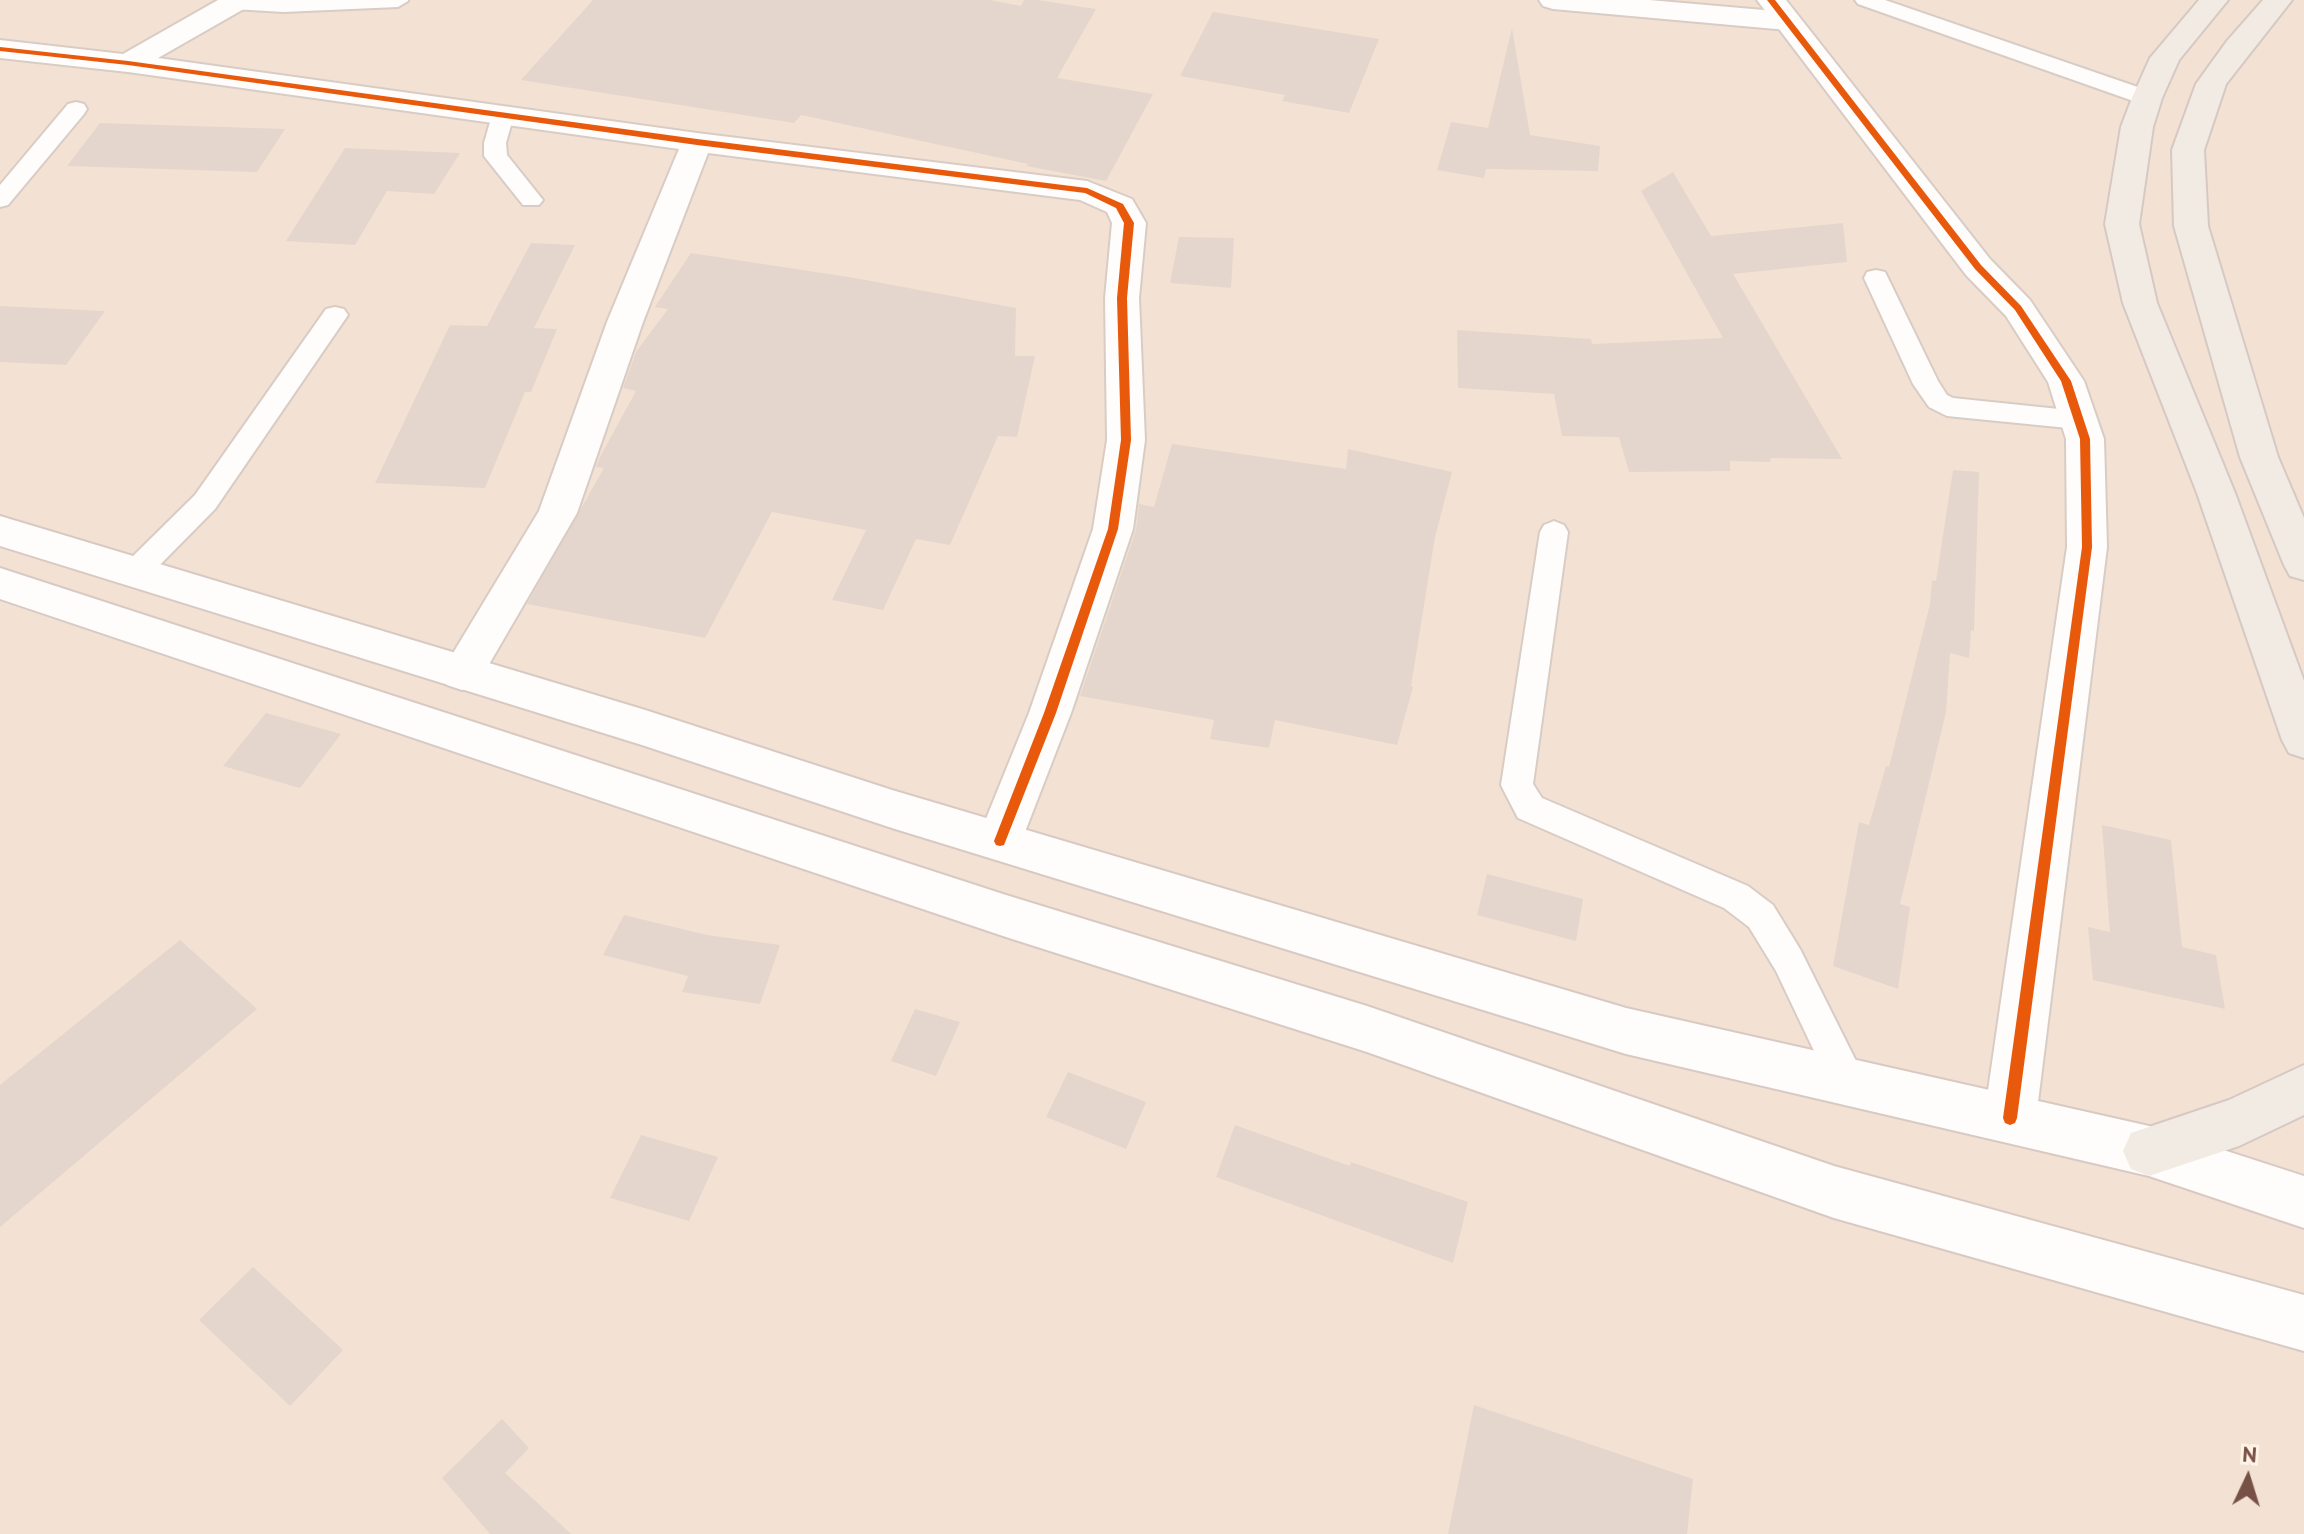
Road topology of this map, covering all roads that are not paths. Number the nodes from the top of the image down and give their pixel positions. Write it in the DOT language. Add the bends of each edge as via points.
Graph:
graph roads {
  1 [pos="1553,0"];
  2 [pos="1865,0"];
  3 [pos="2214,0"];
  4 [pos="2278,0"];
  5 [pos="236,1"];
  6 [pos="398,1"];
  7 [pos="1893,5"];
  8 [pos="1779,10"];
  9 [pos="0,49"];
  10 [pos="128,63"];
  11 [pos="2147,98"];
  12 [pos="76,109"];
  13 [pos="503,115"];
  14 [pos="697,142"];
  15 [pos="0,200"];
  16 [pos="531,200"];
  17 [pos="1876,278"];
  18 [pos="335,315"];
  19 [pos="2078,420"];
  20 [pos="0,531"];
  21 [pos="1554,532"];
  22 [pos="2304,565"];
  23 [pos="136,571"];
  24 [pos="0,583"];
  25 [pos="462,673"];
  26 [pos="2304,740"];
  27 [pos="1000,841"];
  28 [pos="1847,1081"];
  29 [pos="2304,1089"];
  30 [pos="2010,1118"];
  31 [pos="2149,1151"];
  32 [pos="2304,1202"];
  33 [pos="2304,1323"];
  1 -- 8 [label="street"];
  2 -- 7 [label="lane"];
  3 -- 11 [label="main road" via="2165,58"];
  4 -- 22 [label="main road" via="2211,84 2188,150 2191,226 2259,457"];
  5 -- 6 [label="lane" via="283,6"];
  5 -- 10 [label="street"];
  7 -- 11 [label="lane"];
  8 -- 19 [label="street" via="1978,267 2018,308 2066,381"];
  9 -- 10 [label="street"];
  10 -- 13 [label="street"];
  11 -- 26 [label="main road" via="2137,127 2122,224 2140,303 2216,493"];
  12 -- 15 [label="lane"];
  13 -- 14 [label="street"];
  13 -- 16 [label="lane" via="496,156"];
  14 -- 25 [label="street" via="625,322 558,513"];
  14 -- 27 [label="street" via="1087,191 1120,206 1129,223 1122,298 1126,440 1113,529"];
  17 -- 19 [label="lane" via="1938,401 1947,407"];
  18 -- 23 [label="lane" via="205,502"];
  19 -- 30 [label="street" via="2085,439 2087,547"];
  20 -- 23 [label="street"];
  21 -- 28 [label="lane" via="1517,785 1530,808 1736,897 1761,916"];
  23 -- 25 [label="street"];
  24 -- 33 [label="street" via="1006,916 1367,1029 1834,1192"];
  25 -- 27 [label="street"];
  27 -- 28 [label="street" via="1626,1031"];
  28 -- 30 [label="street"];
  29 -- 31 [label="main road" via="2239,1121"];
  30 -- 31 [label="street"];
  31 -- 32 [label="street"];
}
